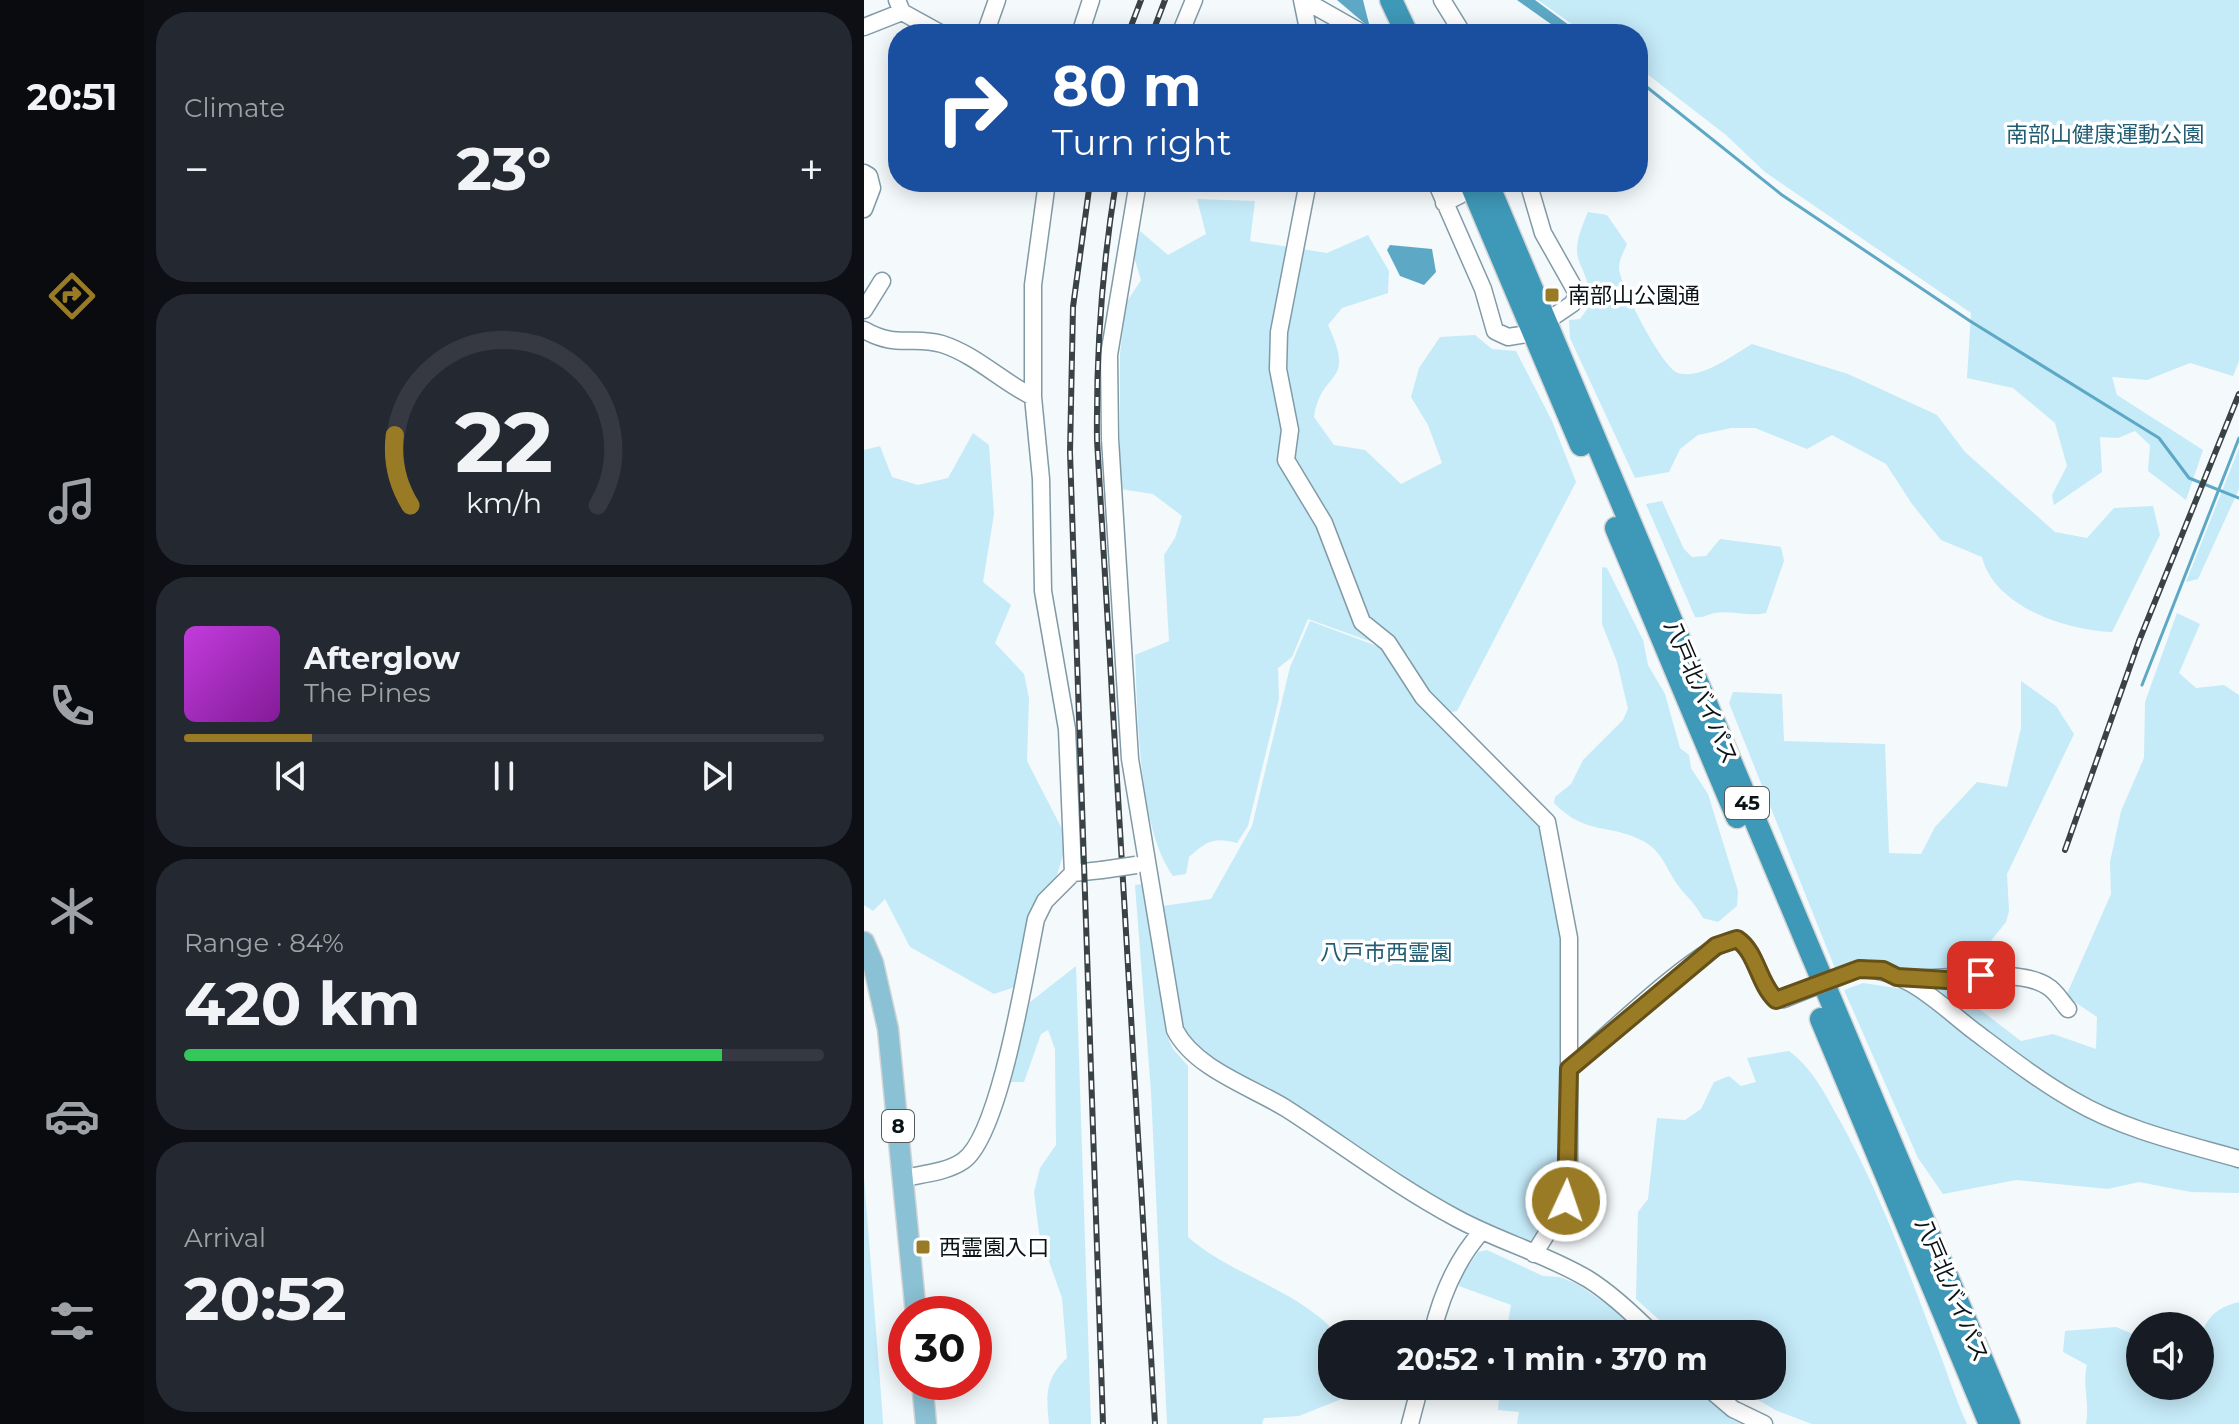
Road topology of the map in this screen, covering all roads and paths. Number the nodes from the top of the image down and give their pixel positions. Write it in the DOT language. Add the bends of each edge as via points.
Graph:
graph roads {
  1 [pos="997,0"];
  2 [pos="1091,0"];
  3 [pos="1194,0"];
  4 [pos="1303,0"];
  5 [pos="1391,0"];
  6 [pos="1407,0"];
  7 [pos="1442,0"];
  8 [pos="899,6"];
  9 [pos="927,24"];
  10 [pos="989,24"];
  11 [pos="1083,24"];
  12 [pos="1184,24"];
  13 [pos="1307,24"];
  14 [pos="1346,24"];
  15 [pos="1402,24"];
  16 [pos="1418,24"];
  17 [pos="1457,24"];
  18 [pos="864,27"];
  19 [pos="864,173"];
  20 [pos="1046,192"];
  21 [pos="1136,192"];
  22 [pos="1306,192"];
  23 [pos="1440,192"];
  24 [pos="1459,192"];
  25 [pos="1467,192"];
  26 [pos="1491,192"];
  27 [pos="1531,192"];
  28 [pos="1444,203"];
  29 [pos="864,209"];
  30 [pos="882,281"];
  31 [pos="864,310"];
  32 [pos="1541,327"];
  33 [pos="864,330"];
  34 [pos="1033,397"];
  35 [pos="1142,864"];
  36 [pos="1073,873"];
  37 [pos="864,942"];
  38 [pos="1897,977"];
  39 [pos="2068,1009"];
  40 [pos="1569,1069"];
  41 [pos="2239,1159"];
  42 [pos="904,1178"];
  43 [pos="1482,1231"];
  44 [pos="1534,1254"];
  45 [pos="914,1296"];
  46 [pos="1436,1320"];
  47 [pos="1638,1320"];
  48 [pos="924,1400"];
  49 [pos="1416,1400"];
  50 [pos="1722,1400"];
  51 [pos="926,1424"];
  52 [pos="1410,1424"];
  53 [pos="1764,1424"];
  54 [pos="1990,1424"];
  55 [pos="2009,1424"];
  1 -- 10 [label="street"];
  2 -- 11 [label="street"];
  3 -- 12 [label="street"];
  4 -- 13 [label="street"];
  4 -- 14 [label="street"];
  5 -- 15 [label="highway"];
  6 -- 16 [label="highway"];
  7 -- 17 [label="street"];
  8 -- 9 [label="street"];
  8 -- 18 [label="street"];
  19 -- 29 [label="street" via="872,188"];
  20 -- 34 [label="street" via="1033,285"];
  21 -- 35 [label="street" via="1109,355 1109,397 1130,759"];
  22 -- 40 [label="street" via="1279,332 1278,369 1290,430 1286,460 1324,523 1362,622 1388,643 1423,697 1547,822 1569,938"];
  23 -- 28 [label="street"];
  24 -- 28 [label="street"];
  25 -- 32 [label="highway, 八戸北バイパス / 45"];
  26 -- 32 [label="highway, 八戸北バイパス / 45"];
  27 -- 32 [label="street" via="1543,233 1578,295"];
  28 -- 32 [label="street" via="1483,289 1495,331 1508,337"];
  30 -- 31 [label="street"];
  32 -- 54 [label="highway, 八戸北バイパス / 45"];
  32 -- 55 [label="highway, 八戸北バイパス / 45"];
  33 -- 34 [label="street" via="894,343 940,344 980,361 1001,381"];
  34 -- 36 [label="street" via="1043,591 1067,729"];
  35 -- 36 [label="street, bridge"];
  35 -- 43 [label="street" via="1182,1044"];
  36 -- 42 [label="street" via="1045,901 1036,919 985,1135 964,1161"];
  37 -- 42 [label="main road, 8" via="888,1029"];
  38 -- 39 [label="street" via="2021,977 2045,984"];
  38 -- 40 [label="street, bridge" via="1859,969 1776,1000 1745,944 1727,940 1690,964"];
  38 -- 41 [label="street" via="2075,1102 2126,1124"];
  40 -- 44 [label="street" via="1569,1190"];
  42 -- 45 [label="main road, 8"];
  43 -- 44 [label="street"];
  43 -- 46 [label="street" via="1457,1266"];
  44 -- 47 [label="street" via="1608,1292"];
  48 -- 51 [label="main road"];
  49 -- 52 [label="street"];
  50 -- 53 [label="street"];
}
